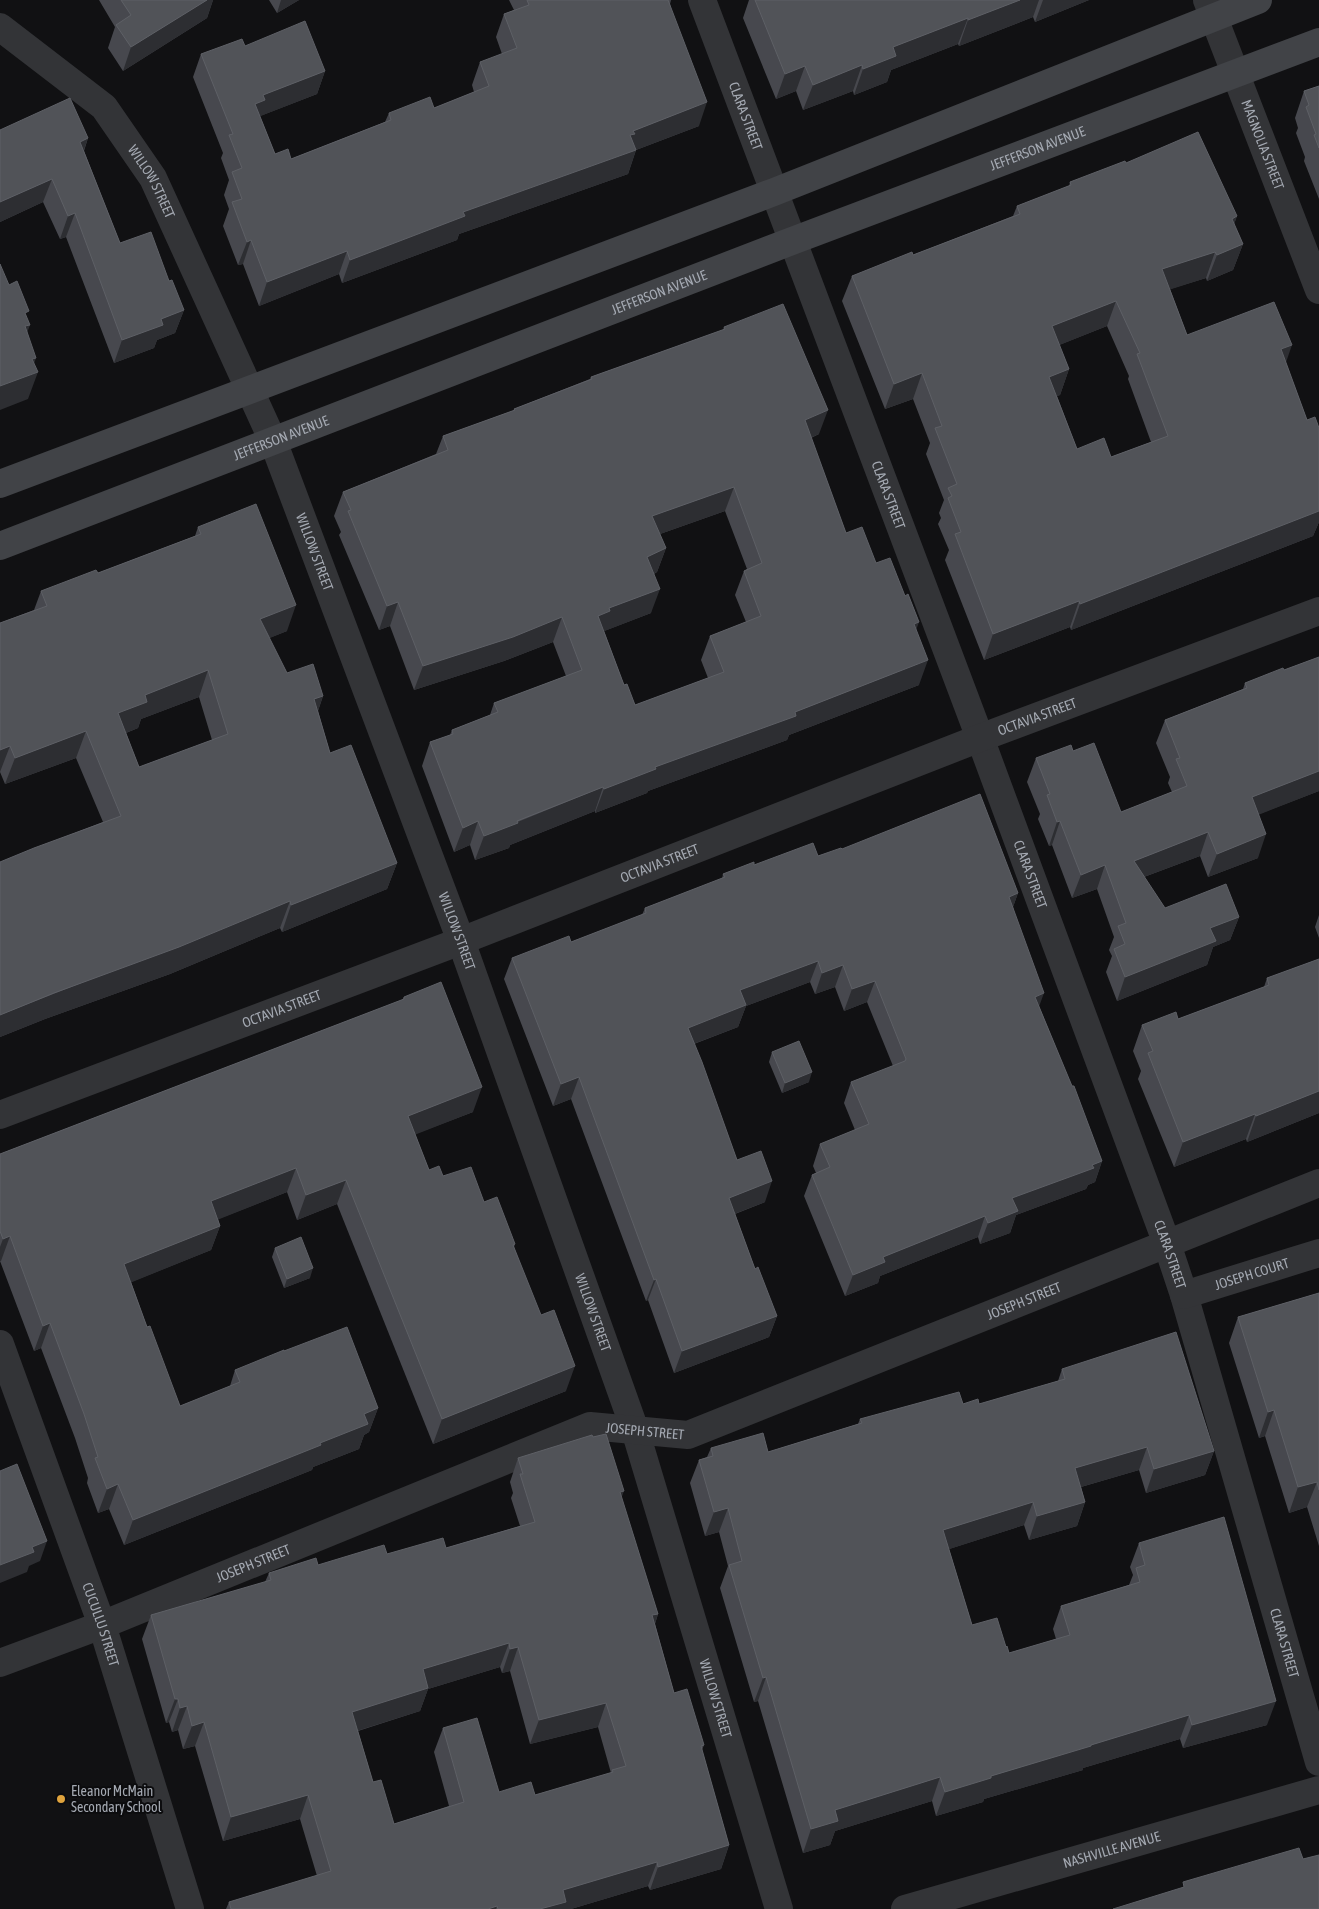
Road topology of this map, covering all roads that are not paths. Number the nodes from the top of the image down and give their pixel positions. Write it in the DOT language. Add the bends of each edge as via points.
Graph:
graph roads {
  1 [pos="702,0"];
  2 [pos="1258,0"];
  3 [pos="1210,8"];
  4 [pos="0,27"];
  5 [pos="1319,42"];
  6 [pos="1236,73"];
  7 [pos="774,192"];
  8 [pos="792,241"];
  9 [pos="1319,290"];
  10 [pos="250,390"];
  11 [pos="273,441"];
  12 [pos="0,484"];
  13 [pos="0,546"];
  14 [pos="1319,611"];
  15 [pos="980,738"];
  16 [pos="460,941"];
  17 [pos="0,1115"];
  18 [pos="1319,1183"];
  19 [pos="1167,1244"];
  20 [pos="1319,1253"];
  21 [pos="1184,1295"];
  22 [pos="0,1344"];
  23 [pos="635,1430"];
  24 [pos="102,1625"];
  25 [pos="0,1663"];
  26 [pos="1319,1762"];
  27 [pos="1319,1790"];
  28 [pos="190,1909"];
  29 [pos="779,1909"];
  30 [pos="905,1909"];
  1 -- 7 [label="street, CLARA STREET"];
  2 -- 3 [label="street"];
  3 -- 6 [label="street, MAGNOLIA STREET"];
  3 -- 7 [label="street"];
  4 -- 10 [label="street, WILLOW STREET" via="104,107 153,178"];
  5 -- 6 [label="street, JEFFERSON AVENUE"];
  6 -- 8 [label="street, JEFFERSON AVENUE"];
  6 -- 9 [label="street, MAGNOLIA STREET"];
  7 -- 8 [label="street, CLARA STREET"];
  7 -- 10 [label="street"];
  8 -- 11 [label="street, JEFFERSON AVENUE"];
  8 -- 15 [label="street, CLARA STREET"];
  10 -- 11 [label="street, WILLOW STREET"];
  10 -- 12 [label="street"];
  11 -- 13 [label="street, JEFFERSON AVENUE"];
  11 -- 16 [label="street, WILLOW STREET"];
  14 -- 15 [label="street, OCTAVIA STREET"];
  15 -- 16 [label="street, OCTAVIA STREET"];
  15 -- 19 [label="street, CLARA STREET"];
  16 -- 17 [label="street, OCTAVIA STREET"];
  16 -- 23 [label="street, WILLOW STREET"];
  18 -- 19 [label="street, JOSEPH STREET"];
  19 -- 21 [label="street, CLARA STREET"];
  19 -- 23 [label="street, JOSEPH STREET" via="688,1435"];
  20 -- 21 [label="street, JOSEPH COURT"];
  21 -- 26 [label="street, CLARA STREET"];
  22 -- 24 [label="street, CUCULLU STREET"];
  23 -- 24 [label="street, JOSEPH STREET" via="590,1426"];
  23 -- 29 [label="street, WILLOW STREET"];
  24 -- 25 [label="street, JOSEPH STREET"];
  24 -- 28 [label="street, CUCULLU STREET"];
  27 -- 30 [label="street, NASHVILLE AVENUE"];
}
